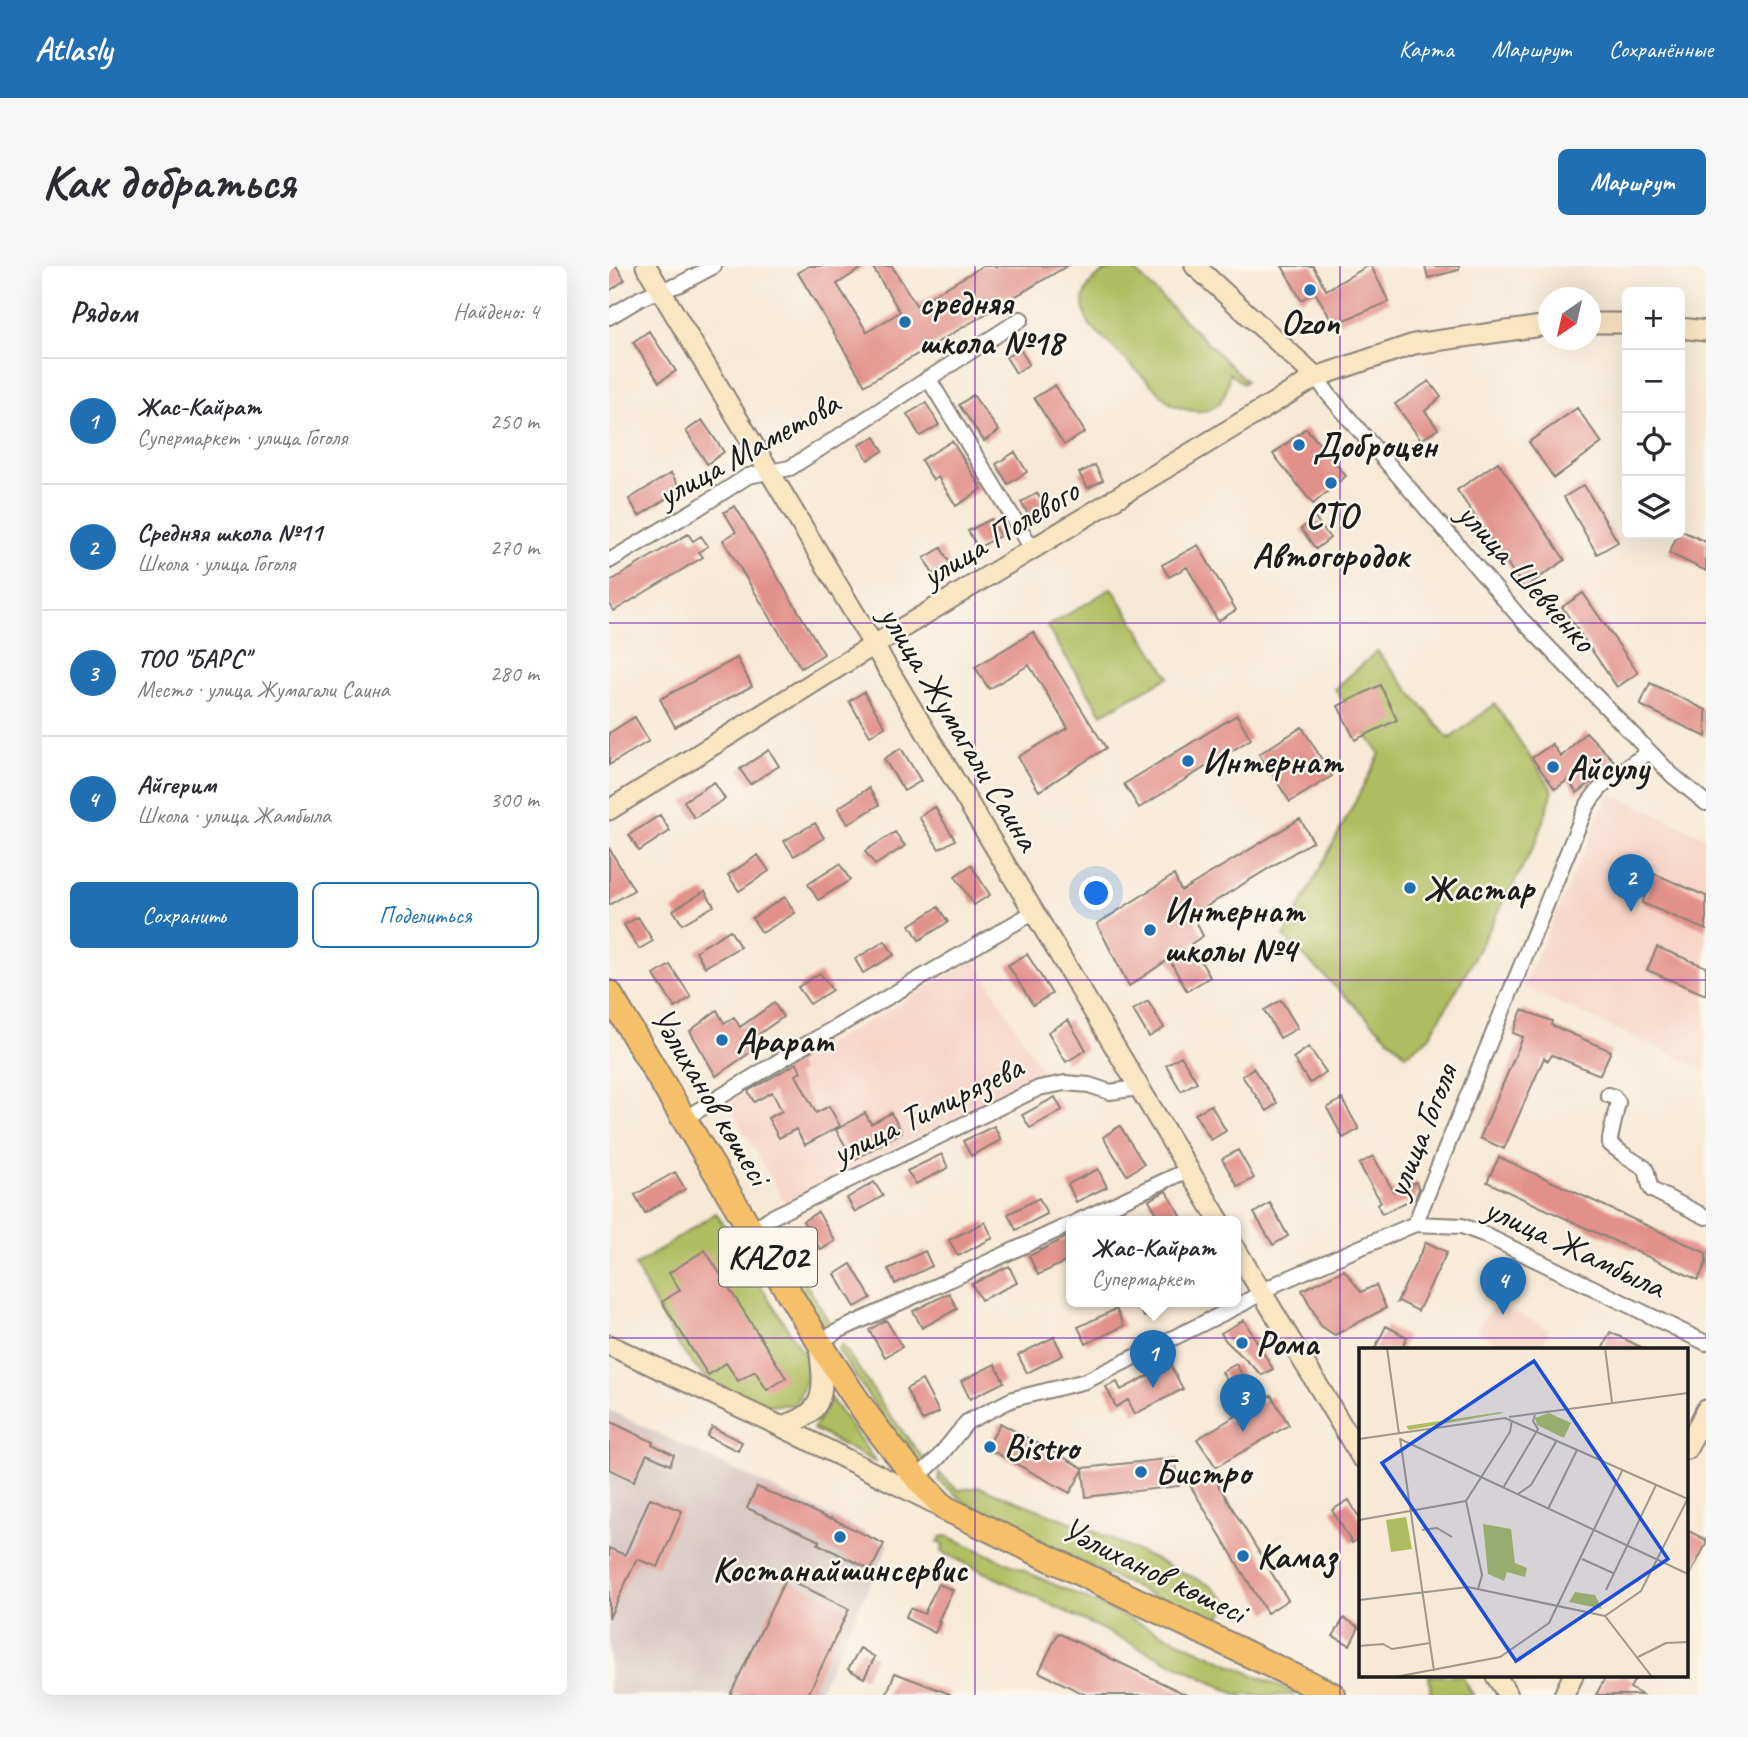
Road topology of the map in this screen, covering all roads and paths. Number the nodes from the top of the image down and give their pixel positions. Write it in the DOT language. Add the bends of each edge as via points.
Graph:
graph roads {
  1 [pos="646,266"];
  2 [pos="714,266"];
  3 [pos="1195,266"];
  4 [pos="660,290"];
  5 [pos="609,317"];
  6 [pos="1021,319"];
  7 [pos="1601,323"];
  8 [pos="1622,323"];
  9 [pos="1538,327"];
  10 [pos="1685,329"];
  11 [pos="1706,331"];
  12 [pos="1316,377"];
  13 [pos="928,379"];
  14 [pos="770,471"];
  15 [pos="1033,550"];
  16 [pos="609,561"];
  17 [pos="873,647"];
  18 [pos="1649,752"];
  19 [pos="1706,803"];
  20 [pos="609,810"];
  21 [pos="1034,912"];
  22 [pos="609,993"];
  23 [pos="1138,1088"];
  24 [pos="1608,1095"];
  25 [pos="684,1119"];
  26 [pos="1188,1170"];
  27 [pos="1089,1216"];
  28 [pos="1216,1216"];
  29 [pos="1706,1217"];
  30 [pos="1415,1224"];
  31 [pos="1066,1226"];
  32 [pos="751,1231"];
  33 [pos="1241,1258"];
  34 [pos="1262,1293"];
  35 [pos="1241,1304"];
  36 [pos="1234,1307"];
  37 [pos="819,1342"];
  38 [pos="1706,1343"];
  39 [pos="609,1345"];
  40 [pos="1706,1410"];
  41 [pos="780,1426"];
  42 [pos="1689,1445"];
  43 [pos="1359,1454"];
  44 [pos="916,1479"];
  45 [pos="945,1508"];
  46 [pos="1497,1678"];
  47 [pos="1572,1678"];
  48 [pos="1333,1695"];
  49 [pos="1508,1695"];
  50 [pos="1564,1695"];
  1 -- 4 [label="street, улица Жумагали Саина"];
  2 -- 4 [label="street"];
  3 -- 12 [label="street"];
  4 -- 5 [label="street"];
  4 -- 14 [label="street, улица Жумагали Саина"];
  6 -- 13 [label="street, улица Маметова"];
  7 -- 8 [label="street"];
  9 -- 12 [label="street, улица Полевого" via="1413,344"];
  10 -- 11 [label="street"];
  12 -- 15 [label="street, улица Полевого"];
  12 -- 18 [label="street, улица Шевченко" via="1521,620"];
  13 -- 14 [label="street, улица Маметова" via="790,468"];
  13 -- 15 [label="street"];
  14 -- 16 [label="street, улица Маметова" via="748,476"];
  14 -- 17 [label="street, улица Жумагали Саина"];
  15 -- 17 [label="street, улица Полевого"];
  17 -- 20 [label="street, улица Полевого"];
  17 -- 21 [label="street, улица Жумагали Саина"];
  18 -- 19 [label="street, улица Шевченко"];
  18 -- 30 [label="street, улица Гоголя" via="1605,783 1585,810"];
  21 -- 23 [label="street, улица Жумагали Саина"];
  21 -- 25 [label="street"];
  22 -- 25 [label="highway, Уәлиханов көшесі / KАZ02"];
  23 -- 26 [label="street, улица Жумагали Саина"];
  23 -- 32 [label="street, улица Тимирязева" via="1110,1091 1065,1083 1039,1088"];
  24 -- 29 [label="street" via="1618,1102 1610,1144 1647,1170 1652,1190"];
  25 -- 32 [label="highway, Уәлиханов көшесі / KАZ02"];
  26 -- 27 [label="street"];
  26 -- 28 [label="street, улица Жумагали Саина"];
  30 -- 34 [label="street, улица Гоголя"];
  30 -- 38 [label="street, улица Жамбыла" via="1462,1226 1483,1234"];
  31 -- 37 [label="street"];
  32 -- 37 [label="highway, Уәлиханов көшесі / KАZ02"];
  33 -- 34 [label="street"];
  34 -- 35 [label="street, улица Гоголя"];
  34 -- 43 [label="street"];
  36 -- 44 [label="street, улица Гоголя" via="1086,1381 1013,1399 967,1422"];
  37 -- 41 [label="street" via="824,1381 818,1401 803,1419"];
  37 -- 44 [label="highway, Уәлиханов көшесі / KАZ02" via="870,1421"];
  39 -- 41 [label="street, Уәлиханов көшесі"];
  40 -- 42 [label="street"];
  41 -- 45 [label="street, Уәлиханов көшесі"];
  44 -- 45 [label="highway, Уәлиханов көшесі / KАZ02"];
  45 -- 48 [label="highway, Уәлиханов көшесі / KАZ02"];
  46 -- 49 [label="street"];
  47 -- 50 [label="street"];
}
